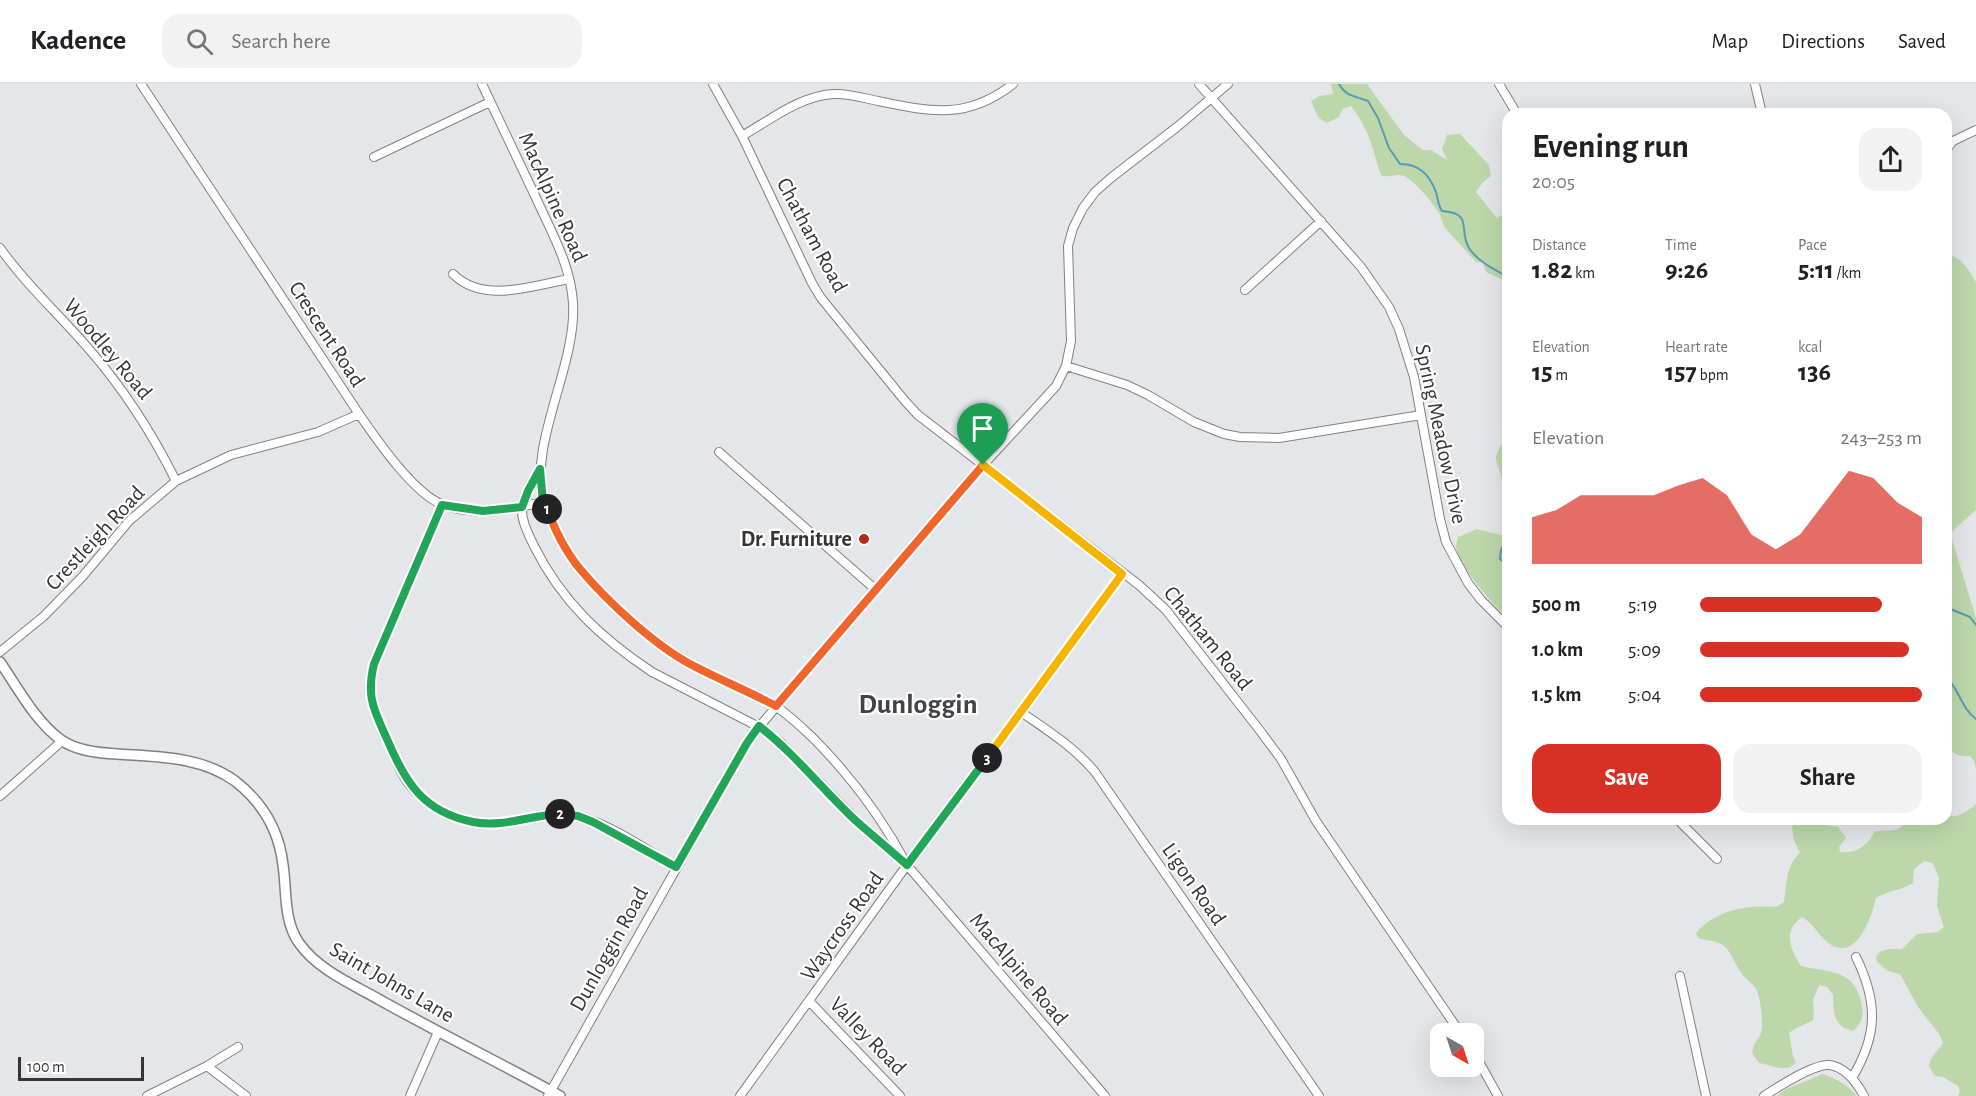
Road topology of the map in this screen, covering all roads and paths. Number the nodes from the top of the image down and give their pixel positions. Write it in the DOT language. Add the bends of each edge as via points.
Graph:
graph roads {
  1 [pos="141,84"];
  2 [pos="482,84"];
  3 [pos="713,84"];
  4 [pos="1012,84"];
  5 [pos="1199,84"];
  6 [pos="1228,84"];
  7 [pos="1499,84"];
  8 [pos="1755,84"];
  9 [pos="1212,98"];
  10 [pos="490,102"];
  11 [pos="1513,108"];
  12 [pos="1761,108"];
  13 [pos="1976,130"];
  14 [pos="742,136"];
  15 [pos="1952,142"];
  16 [pos="375,157"];
  17 [pos="1321,221"];
  18 [pos="0,249"];
  19 [pos="453,274"];
  20 [pos="569,279"];
  21 [pos="1245,290"];
  22 [pos="1066,366"];
  23 [pos="359,414"];
  24 [pos="1421,415"];
  25 [pos="719,452"];
  26 [pos="983,465"];
  27 [pos="540,469"];
  28 [pos="176,482"];
  29 [pos="543,502"];
  30 [pos="442,505"];
  31 [pos="522,507"];
  32 [pos="1122,574"];
  33 [pos="876,590"];
  34 [pos="1502,621"];
  35 [pos="0,652"];
  36 [pos="0,662"];
  37 [pos="776,706"];
  38 [pos="1021,712"];
  39 [pos="759,726"];
  40 [pos="62,741"];
  41 [pos="0,796"];
  42 [pos="1683,825"];
  43 [pos="1717,859"];
  44 [pos="907,865"];
  45 [pos="676,867"];
  46 [pos="1856,957"];
  47 [pos="1680,976"];
  48 [pos="810,1002"];
  49 [pos="1454,1023"];
  50 [pos="438,1032"];
  51 [pos="238,1047"];
  52 [pos="207,1066"];
  53 [pos="1484,1071"];
  54 [pos="1852,1077"];
  55 [pos="549,1093"];
  56 [pos="147,1096"];
  57 [pos="246,1096"];
  58 [pos="410,1096"];
  59 [pos="560,1096"];
  60 [pos="740,1096"];
  61 [pos="900,1096"];
  62 [pos="1105,1096"];
  63 [pos="1318,1096"];
  64 [pos="1498,1096"];
  65 [pos="1706,1096"];
  66 [pos="1764,1096"];
  67 [pos="1864,1096"];
  1 -- 23 [label="street, Crescent Road"];
  2 -- 10 [label="street, MacAlpine Road"];
  3 -- 14 [label="street, Chatham Road"];
  4 -- 14 [label="street" via="986,102 950,111 911,108 850,95 821,96 794,106"];
  5 -- 9 [label="street, Spring Meadow Drive"];
  6 -- 9 [label="street, Dunloggin Road"];
  7 -- 11 [label="street"];
  8 -- 12 [label="street"];
  9 -- 17 [label="street, Spring Meadow Drive"];
  9 -- 22 [label="street, Dunloggin Road" via="1112,177 1083,208 1068,246 1071,341"];
  10 -- 16 [label="street"];
  10 -- 20 [label="street, MacAlpine Road" via="551,231"];
  13 -- 15 [label="street"];
  14 -- 26 [label="street, Chatham Road" via="800,261 822,298 911,408"];
  17 -- 21 [label="street"];
  17 -- 24 [label="street, Spring Meadow Drive" via="1389,307 1407,352"];
  18 -- 28 [label="street, Woodley Road" via="120,387"];
  19 -- 20 [label="street" via="468,285 496,291"];
  20 -- 27 [label="street, MacAlpine Road" via="573,324"];
  22 -- 24 [label="street" via="1127,385 1194,422 1240,437 1279,438"];
  22 -- 26 [label="street, Dunloggin Road" via="1049,395"];
  23 -- 28 [label="street, Crestleigh Road" via="318,432 231,455"];
  23 -- 30 [label="street, Crescent Road" via="410,479"];
  24 -- 34 [label="street, Spring Meadow Drive" via="1446,542 1468,583"];
  25 -- 33 [label="street"];
  26 -- 32 [label="street, Chatham Road"];
  26 -- 33 [label="street, Dunloggin Road"];
  27 -- 29 [label="street, MacAlpine Road"];
  27 -- 31 [label="street, MacAlpine Road"];
  28 -- 35 [label="street, Crestleigh Road" via="129,520 44,616"];
  29 -- 31 [label="street"];
  29 -- 37 [label="street, MacAlpine Road" via="569,553 614,604 671,652"];
  30 -- 31 [label="street" via="483,511"];
  30 -- 45 [label="street" via="370,681 375,712 400,771 422,797 457,818 494,823 544,814 578,816 614,831"];
  31 -- 39 [label="street, MacAlpine Road" via="524,525 544,566 573,608 592,626 657,675"];
  32 -- 38 [label="street, Waycross Road"];
  32 -- 49 [label="street, Chatham Road" via="1166,610 1281,759 1316,821"];
  33 -- 37 [label="street, Dunloggin Road"];
  36 -- 40 [label="street, Saint Johns Lane" via="39,718"];
  37 -- 39 [label="street, Dunloggin Road"];
  37 -- 44 [label="street, MacAlpine Road" via="805,730 848,776 892,836"];
  38 -- 44 [label="street, Waycross Road"];
  38 -- 63 [label="street, Ligon Road" via="1069,745 1095,772"];
  39 -- 44 [label="street, MacAlpine Road"];
  39 -- 45 [label="street, Dunloggin Road"];
  40 -- 41 [label="street"];
  40 -- 50 [label="street, Saint Johns Lane" via="94,752 186,760 223,773 237,783 254,798 274,828 292,932 305,951 339,977"];
  42 -- 43 [label="street"];
  44 -- 48 [label="street, Waycross Road"];
  44 -- 62 [label="street, MacAlpine Road"];
  45 -- 55 [label="street, Dunloggin Road"];
  46 -- 54 [label="street" via="1868,986 1872,1027 1869,1044"];
  47 -- 65 [label="street"];
  48 -- 60 [label="street, Waycross Road"];
  48 -- 61 [label="street, Valley Road"];
  50 -- 55 [label="street, Saint Johns Lane"];
  50 -- 58 [label="street"];
  51 -- 52 [label="street"];
  52 -- 56 [label="street"];
  52 -- 57 [label="street"];
  53 -- 64 [label="street"];
  54 -- 66 [label="street" via="1829,1065 1822,1066"];
  54 -- 67 [label="street"];
  55 -- 59 [label="street, Saint Johns Lane"];
}
